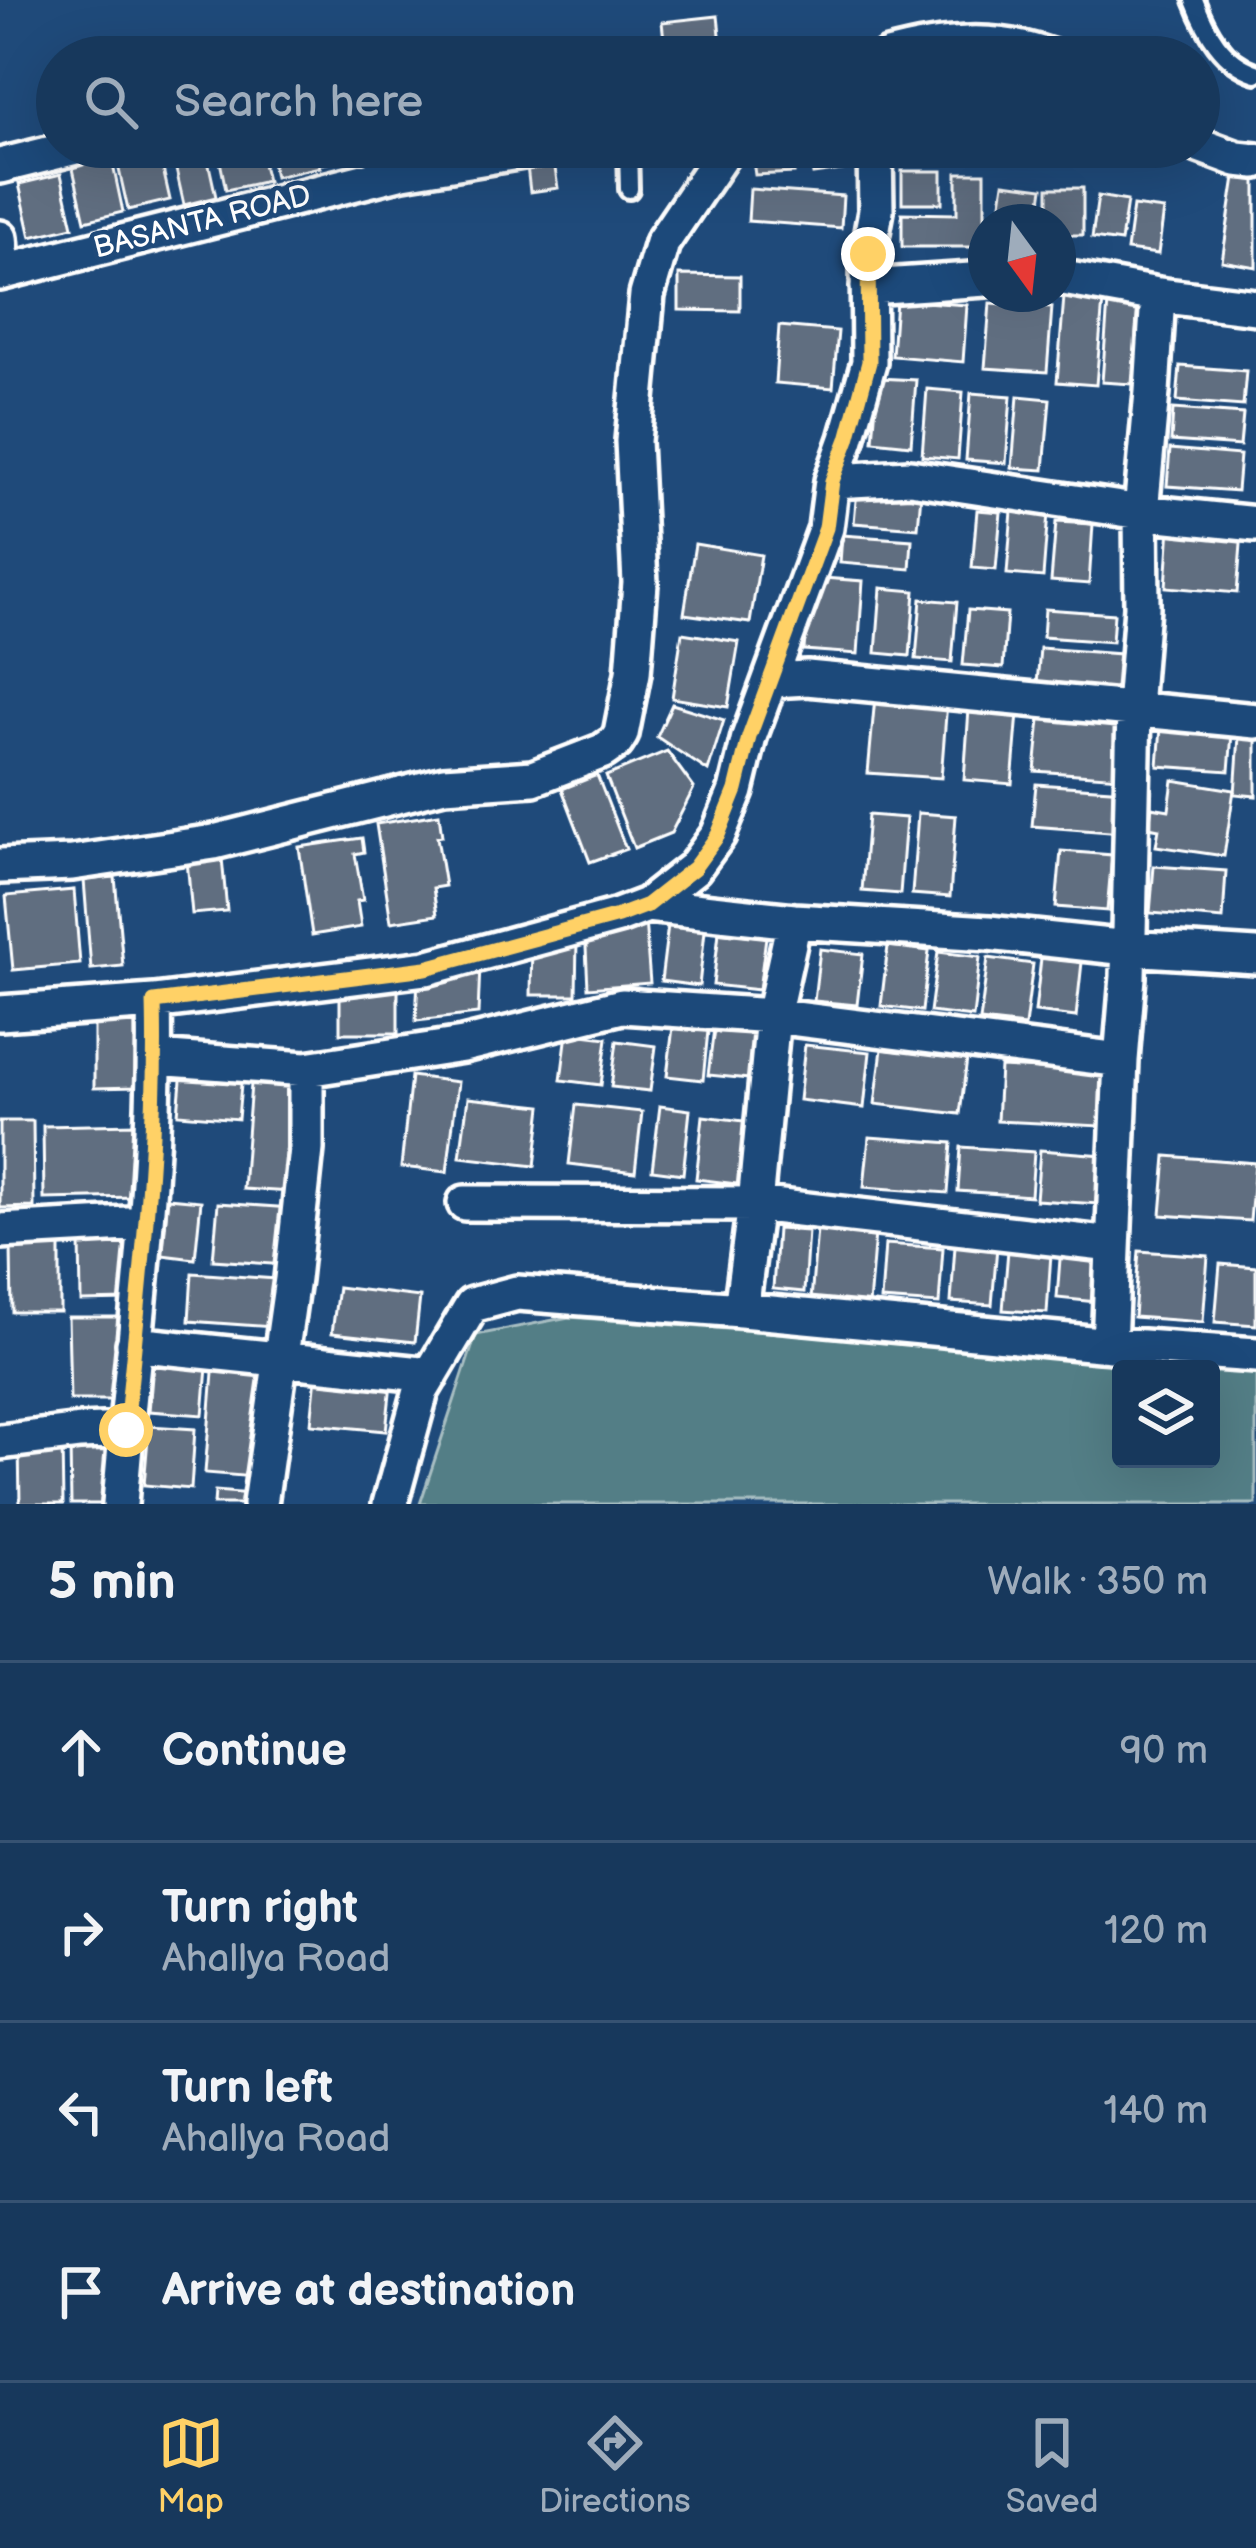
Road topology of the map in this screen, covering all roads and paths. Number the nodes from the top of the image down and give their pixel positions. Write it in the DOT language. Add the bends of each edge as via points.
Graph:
graph roads {
  1 [pos="1194,0"];
  2 [pos="1211,36"];
  3 [pos="1220,51"];
  4 [pos="1256,74"];
  5 [pos="1220,153"];
  6 [pos="36,157"];
  7 [pos="1256,161"];
  8 [pos="0,166"];
  9 [pos="421,168"];
  10 [pos="628,168"];
  11 [pos="713,168"];
  12 [pos="875,168"];
  13 [pos="629,189"];
  14 [pos="1,261"];
  15 [pos="968,280"];
  16 [pos="1076,281"];
  17 [pos="868,287"];
  18 [pos="1157,296"];
  19 [pos="1256,307"];
  20 [pos="832,481"];
  21 [pos="1141,512"];
  22 [pos="1256,524"];
  23 [pos="772,680"];
  24 [pos="1134,708"];
  25 [pos="1256,721"];
  26 [pos="0,866"];
  27 [pos="647,905"];
  28 [pos="794,921"];
  29 [pos="1128,948"];
  30 [pos="1256,956"];
  31 [pos="154,1002"];
  32 [pos="0,1013"];
  33 [pos="773,1016"];
  34 [pos="155,1058"];
  35 [pos="1121,1060"];
  36 [pos="306,1069"];
  37 [pos="465,1203"];
  38 [pos="755,1204"];
  39 [pos="146,1223"];
  40 [pos="0,1231"];
  41 [pos="1112,1245"];
  42 [pos="740,1310"];
  43 [pos="134,1344"];
  44 [pos="1109,1345"];
  45 [pos="1256,1355"];
  46 [pos="282,1360"];
  47 [pos="431,1375"];
  48 [pos="126,1430"];
  49 [pos="0,1442"];
  50 [pos="120,1504"];
  51 [pos="260,1504"];
  52 [pos="390,1504"];
  1 -- 2 [label="lane"];
  3 -- 4 [label="lane"];
  5 -- 7 [label="street"];
  6 -- 8 [label="street"];
  9 -- 14 [label="street, BASANTA ROAD" via="81,250"];
  10 -- 13 [label="lane"];
  11 -- 26 [label="street" via="662,243 647,295 633,441 640,584 633,674 616,742 533,778 444,784 214,842"];
  12 -- 17 [label="street"];
  15 -- 17 [label="street"];
  16 -- 18 [label="street"];
  17 -- 20 [label="street" via="869,362"];
  18 -- 19 [label="street"];
  18 -- 21 [label="street"];
  20 -- 21 [label="street" via="910,477"];
  20 -- 23 [label="street" via="826,528"];
  21 -- 22 [label="street"];
  21 -- 24 [label="street"];
  23 -- 24 [label="street"];
  23 -- 27 [label="street" via="718,835 694,868"];
  24 -- 25 [label="street"];
  24 -- 29 [label="street"];
  27 -- 28 [label="street"];
  27 -- 31 [label="street" via="426,968"];
  28 -- 29 [label="street"];
  28 -- 33 [label="street"];
  29 -- 30 [label="street"];
  29 -- 35 [label="street"];
  31 -- 32 [label="street"];
  31 -- 34 [label="street"];
  33 -- 35 [label="street"];
  33 -- 36 [label="street" via="622,1006 463,1045"];
  33 -- 38 [label="street"];
  34 -- 36 [label="street"];
  34 -- 39 [label="street"];
  35 -- 41 [label="street"];
  36 -- 46 [label="street"];
  37 -- 38 [label="street"];
  38 -- 41 [label="street"];
  38 -- 42 [label="street"];
  39 -- 40 [label="street"];
  39 -- 43 [label="street"];
  41 -- 44 [label="street"];
  42 -- 44 [label="street"];
  42 -- 47 [label="street" via="517,1292 472,1305"];
  43 -- 46 [label="street"];
  43 -- 48 [label="street"];
  44 -- 45 [label="street"];
  46 -- 47 [label="street"];
  46 -- 51 [label="street"];
  47 -- 52 [label="street"];
  48 -- 49 [label="street"];
  48 -- 50 [label="street"];
}
